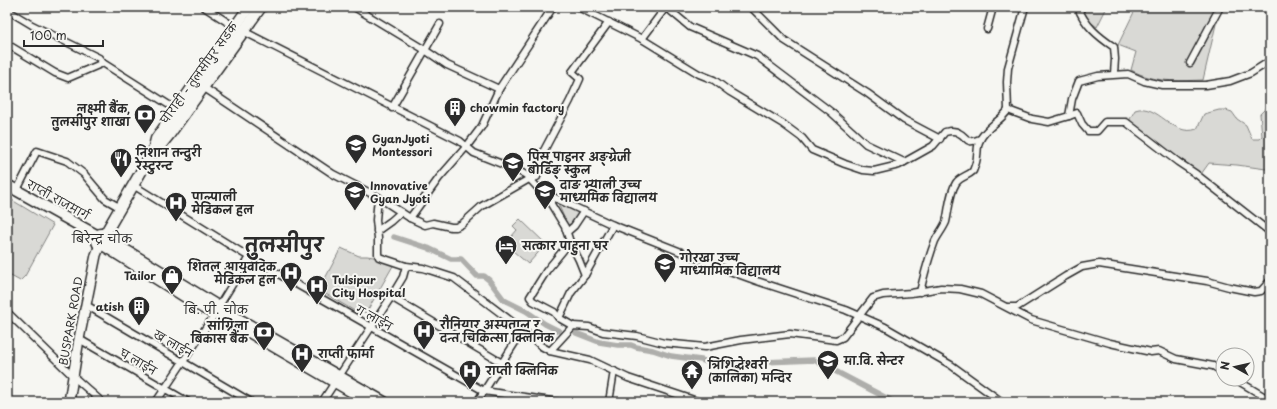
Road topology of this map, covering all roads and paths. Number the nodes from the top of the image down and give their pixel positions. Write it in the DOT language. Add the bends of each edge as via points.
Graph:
graph roads {
  1 [pos="204,7"];
  2 [pos="249,7"];
  3 [pos="261,7"];
  4 [pos="354,7"];
  5 [pos="553,7"];
  6 [pos="578,7"];
  7 [pos="751,7"];
  8 [pos="993,7"];
  9 [pos="1025,7"];
  10 [pos="1078,7"];
  11 [pos="1220,7"];
  12 [pos="7,10"];
  13 [pos="609,22"];
  14 [pos="440,24"];
  15 [pos="239,29"];
  16 [pos="987,29"];
  17 [pos="642,40"];
  18 [pos="7,44"];
  19 [pos="425,50"];
  20 [pos="1270,61"];
  21 [pos="103,63"];
  22 [pos="1190,63"];
  23 [pos="1114,74"];
  24 [pos="203,88"];
  25 [pos="499,90"];
  26 [pos="392,108"];
  27 [pos="177,110"];
  28 [pos="1008,110"];
  29 [pos="1069,116"];
  30 [pos="940,139"];
  31 [pos="980,140"];
  32 [pos="467,146"];
  33 [pos="153,151"];
  34 [pos="904,162"];
  35 [pos="529,179"];
  36 [pos="7,184"];
  37 [pos="133,185"];
  38 [pos="17,190"];
  39 [pos="551,196"];
  40 [pos="378,197"];
  41 [pos="119,207"];
  42 [pos="584,211"];
  43 [pos="401,212"];
  44 [pos="410,218"];
  45 [pos="613,225"];
  46 [pos="378,231"];
  47 [pos="567,232"];
  48 [pos="1270,232"];
  49 [pos="103,240"];
  50 [pos="570,242"];
  51 [pos="249,257"];
  52 [pos="406,266"];
  53 [pos="586,275"];
  54 [pos="1270,282"];
  55 [pos="920,292"];
  56 [pos="391,297"];
  57 [pos="86,305"];
  58 [pos="1006,307"];
  59 [pos="217,310"];
  60 [pos="7,312"];
  61 [pos="860,315"];
  62 [pos="559,318"];
  63 [pos="572,326"];
  64 [pos="371,327"];
  65 [pos="523,330"];
  66 [pos="79,339"];
  67 [pos="550,350"];
  68 [pos="183,361"];
  69 [pos="502,363"];
  70 [pos="1215,367"];
  71 [pos="614,371"];
  72 [pos="74,377"];
  73 [pos="337,379"];
  74 [pos="1248,387"];
  75 [pos="164,388"];
  76 [pos="484,391"];
  77 [pos="1270,400"];
  78 [pos="69,402"];
  79 [pos="102,402"];
  80 [pos="156,402"];
  81 [pos="188,402"];
  82 [pos="251,402"];
  83 [pos="322,402"];
  84 [pos="369,402"];
  85 [pos="384,402"];
  86 [pos="477,402"];
  87 [pos="558,402"];
  88 [pos="609,402"];
  89 [pos="700,402"];
  90 [pos="1002,402"];
  1 -- 15 [label="street"];
  2 -- 15 [label="main road, घोराही - तुलसीपुर सडक"];
  3 -- 15 [label="main road, घोराही - तुलसीपुर सडक"];
  4 -- 19 [label="street"];
  5 -- 25 [label="street"];
  6 -- 13 [label="street"];
  7 -- 30 [label="street" via="784,40 904,120"];
  8 -- 16 [label="street"];
  9 -- 28 [label="street" via="1008,68"];
  10 -- 23 [label="street" via="1089,26 1114,47"];
  11 -- 22 [label="street"];
  12 -- 21 [label="street" via="99,58"];
  13 -- 17 [label="street"];
  13 -- 35 [label="street" via="572,72 580,79 540,158 536,178"];
  14 -- 19 [label="street"];
  15 -- 24 [label="main road, घोराही - तुलसीपुर सडक"];
  15 -- 26 [label="street"];
  15 -- 27 [label="main road, घोराही - तुलसीपुर सडक"];
  17 -- 34 [label="street" via="699,74 714,80 802,138 812,150 831,159 864,170"];
  17 -- 34 [label="street" via="666,7 690,27 757,56 831,112 866,144"];
  18 -- 21 [label="street" via="68,78"];
  19 -- 25 [label="street" via="447,65"];
  19 -- 26 [label="street"];
  20 -- 23 [label="street" via="1251,73 1230,81 1206,85 1162,86 1128,74"];
  21 -- 27 [label="street"];
  23 -- 29 [label="street" via="1079,81"];
  24 -- 33 [label="main road, घोराही - तुलसीपुर सडक" via="162,145"];
  24 -- 40 [label="street" via="333,174"];
  25 -- 32 [label="street" via="482,126"];
  26 -- 32 [label="street"];
  27 -- 33 [label="main road, घोराही - तुलसीपुर सडक" via="156,139"];
  28 -- 29 [label="street" via="1049,122"];
  28 -- 31 [label="street"];
  29 -- 48 [label="street" via="1077,112 1088,131 1097,131 1105,122 1126,122"];
  30 -- 31 [label="street" via="945,132 951,131 960,133 966,140"];
  30 -- 34 [label="street" via="934,146"];
  31 -- 55 [label="street" via="974,172 962,177 951,194 945,225 924,273"];
  32 -- 35 [label="street" via="474,153 517,170"];
  32 -- 44 [label="street"];
  33 -- 37 [label="main road, घोराही - तुलसीपुर सडक"];
  35 -- 39 [label="street"];
  35 -- 44 [label="street" via="482,206 456,227 433,223 425,225"];
  36 -- 38 [label="main road, राप्ती राजमार्ग"];
  37 -- 41 [label="main road, घोराही - तुलसीपुर सडक"];
  37 -- 51 [label="street, ग लाईन"];
  38 -- 41 [label="street" via="37,151 67,162 84,174 105,199"];
  38 -- 49 [label="main road, राप्ती राजमार्ग"];
  39 -- 42 [label="street"];
  39 -- 47 [label="street" via="551,204"];
  40 -- 43 [label="street"];
  40 -- 46 [label="street"];
  41 -- 49 [label="main road, घोराही - तुलसीपुर सडक"];
  42 -- 45 [label="street"];
  42 -- 47 [label="street"];
  43 -- 44 [label="street"];
  43 -- 46 [label="street"];
  45 -- 53 [label="street"];
  45 -- 61 [label="street" via="757,281"];
  46 -- 52 [label="street" via="379,257"];
  47 -- 50 [label="street"];
  49 -- 57 [label="main road, BUSPARK ROAD" via="96,255"];
  49 -- 59 [label="main road, राप्ती राजमार्ग"];
  50 -- 53 [label="street"];
  50 -- 62 [label="street" via="547,270 530,297 532,301 554,312"];
  51 -- 59 [label="street"];
  51 -- 64 [label="street, ग लाईन"];
  52 -- 56 [label="street" via="403,277"];
  52 -- 65 [label="street" via="423,268 454,278"];
  53 -- 62 [label="street" via="571,293"];
  54 -- 58 [label="street" via="1261,291 1254,292 1207,281 1099,264 1082,267 1017,307"];
  55 -- 58 [label="street" via="941,288 960,289 981,294"];
  55 -- 61 [label="street" via="873,298"];
  56 -- 64 [label="street"];
  56 -- 69 [label="street"];
  57 -- 66 [label="main road, BUSPARK ROAD"];
  57 -- 68 [label="street, ख लाईन"];
  58 -- 70 [label="street" via="1031,320 1110,343 1151,352 1159,351 1176,359"];
  59 -- 68 [label="street"];
  59 -- 73 [label="main road, राप्ती राजमार्ग"];
  60 -- 72 [label="street"];
  61 -- 63 [label="street" via="843,337 836,340 790,334 704,347 664,343 584,326"];
  61 -- 90 [label="street" via="951,365"];
  62 -- 63 [label="street"];
  63 -- 67 [label="street"];
  64 -- 73 [label="street"];
  64 -- 76 [label="street, ग लाईन"];
  65 -- 67 [label="street" via="541,346"];
  65 -- 69 [label="street"];
  66 -- 72 [label="main road, BUSPARK ROAD"];
  66 -- 75 [label="street, घ लाईन"];
  67 -- 71 [label="street" via="590,360"];
  68 -- 75 [label="street"];
  68 -- 82 [label="street, ख लाईन"];
  69 -- 76 [label="street"];
  71 -- 88 [label="street"];
  71 -- 89 [label="street"];
  72 -- 78 [label="main road, BUSPARK ROAD"];
  72 -- 79 [label="street"];
  73 -- 83 [label="street"];
  73 -- 84 [label="main road"];
  73 -- 85 [label="main road"];
  74 -- 77 [label="street"];
  75 -- 80 [label="street"];
  75 -- 81 [label="street, घ लाईन"];
  76 -- 86 [label="street"];
  76 -- 87 [label="street"];
}
